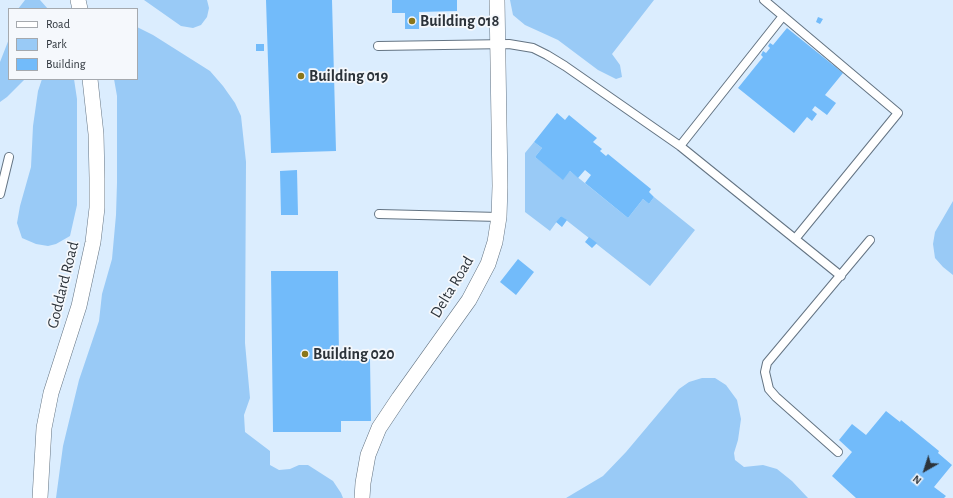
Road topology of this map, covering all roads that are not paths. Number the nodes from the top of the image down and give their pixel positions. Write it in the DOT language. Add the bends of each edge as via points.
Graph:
graph roads {
  1 [pos="497,0"];
  2 [pos="764,0"];
  3 [pos="784,16"];
  4 [pos="498,44"];
  5 [pos="378,46"];
  6 [pos="90,80"];
  7 [pos="680,146"];
  8 [pos="9,157"];
  9 [pos="0,194"];
  10 [pos="379,214"];
  11 [pos="499,217"];
  12 [pos="795,239"];
  13 [pos="870,240"];
  14 [pos="841,276"];
  15 [pos="838,452"];
  16 [pos="40,498"];
  17 [pos="362,498"];
  1 -- 4 [label="street, Delta Road"];
  2 -- 3 [label="lane"];
  3 -- 7 [label="lane"];
  3 -- 12 [label="lane" via="898,113"];
  4 -- 5 [label="lane"];
  4 -- 7 [label="lane" via="533,48 547,55"];
  4 -- 11 [label="street, Delta Road"];
  6 -- 16 [label="street, Goddard Road" via="96,134 97,178 93,242 79,306 51,393 44,428"];
  7 -- 12 [label="lane"];
  8 -- 9 [label="lane"];
  10 -- 11 [label="lane"];
  11 -- 17 [label="street, Delta Road" via="495,242 479,284 379,428 368,455"];
  12 -- 14 [label="lane"];
  13 -- 14 [label="lane"];
  14 -- 15 [label="lane" via="767,364 765,372 769,389 776,397"];
}
